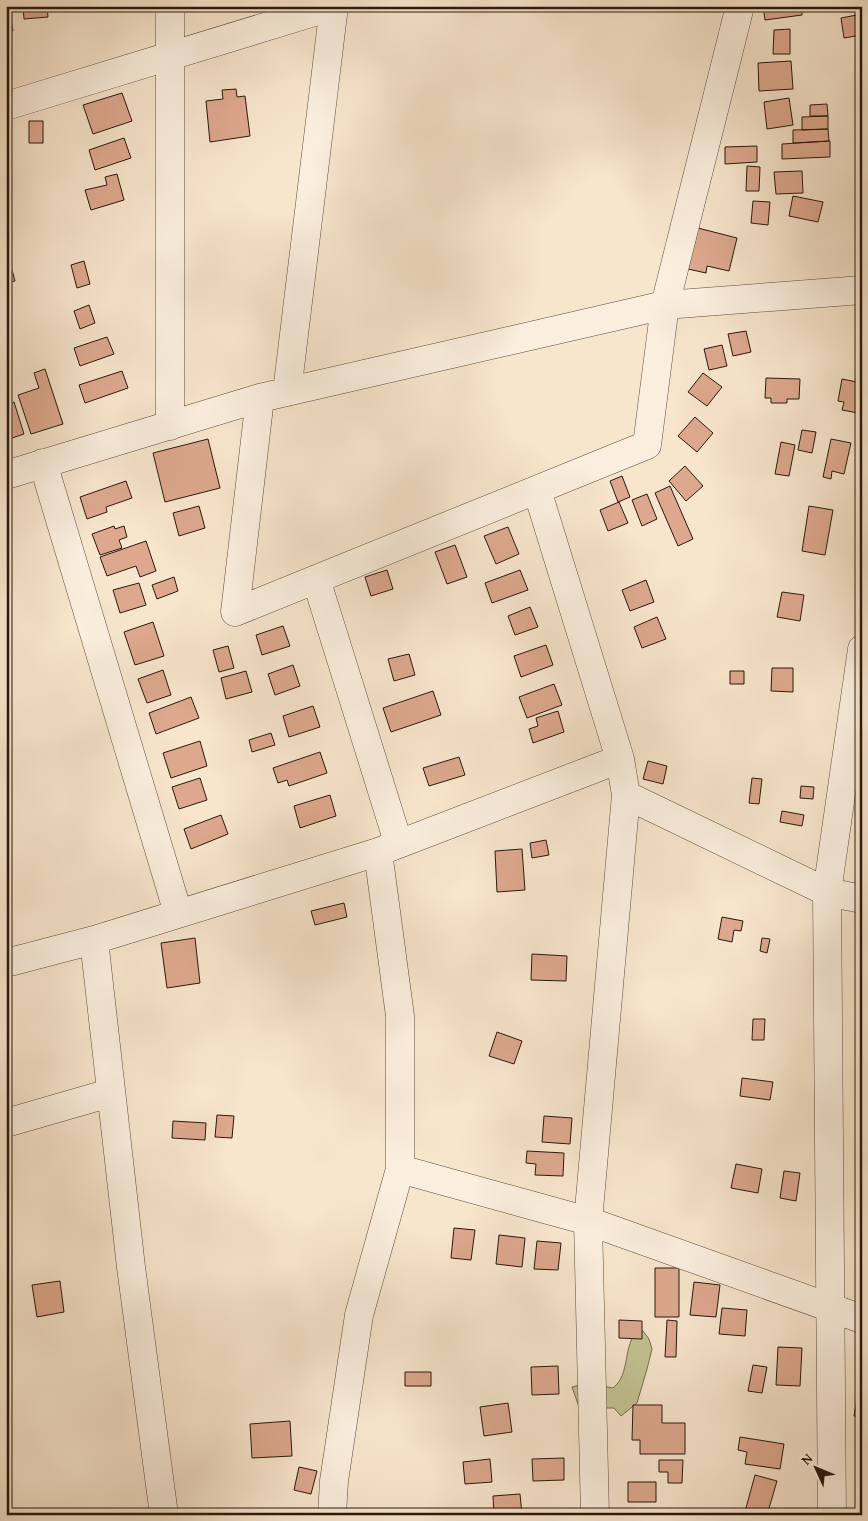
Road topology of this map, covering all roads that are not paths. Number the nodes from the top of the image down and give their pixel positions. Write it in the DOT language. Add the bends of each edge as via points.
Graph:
graph roads {
  1 [pos="170,6"];
  2 [pos="334,6"];
  3 [pos="740,6"];
  4 [pos="170,56"];
  5 [pos="6,106"];
  6 [pos="862,290"];
  7 [pos="665,305"];
  8 [pos="287,392"];
  9 [pos="260,398"];
  10 [pos="170,426"];
  11 [pos="43,463"];
  12 [pos="6,475"];
  13 [pos="536,490"];
  14 [pos="316,579"];
  15 [pos="862,649"];
  16 [pos="620,759"];
  17 [pos="626,795"];
  18 [pos="388,847"];
  19 [pos="827,892"];
  20 [pos="862,898"];
  21 [pos="178,913"];
  22 [pos="94,940"];
  23 [pos="6,963"];
  24 [pos="110,1093"];
  25 [pos="6,1123"];
  26 [pos="400,1169"];
  27 [pos="588,1221"];
  28 [pos="829,1308"];
  29 [pos="862,1319"];
  30 [pos="164,1515"];
  31 [pos="332,1515"];
  32 [pos="596,1515"];
  33 [pos="832,1515"];
  1 -- 4 [label="street"];
  2 -- 4 [label="street"];
  2 -- 8 [label="street"];
  3 -- 7 [label="street"];
  4 -- 5 [label="street"];
  4 -- 10 [label="street"];
  6 -- 7 [label="street"];
  7 -- 8 [label="street"];
  7 -- 13 [label="street" via="646,446"];
  8 -- 9 [label="street"];
  9 -- 10 [label="street"];
  9 -- 14 [label="street" via="235,612"];
  10 -- 11 [label="street"];
  11 -- 12 [label="street"];
  11 -- 21 [label="street"];
  13 -- 14 [label="street"];
  13 -- 16 [label="street"];
  14 -- 18 [label="street"];
  15 -- 19 [label="street"];
  16 -- 17 [label="street"];
  16 -- 18 [label="street"];
  17 -- 19 [label="street"];
  17 -- 27 [label="street"];
  18 -- 21 [label="street"];
  18 -- 26 [label="street" via="400,1016"];
  19 -- 20 [label="street"];
  19 -- 28 [label="street"];
  21 -- 22 [label="street"];
  22 -- 23 [label="street"];
  22 -- 24 [label="street"];
  24 -- 25 [label="street"];
  24 -- 30 [label="street"];
  26 -- 27 [label="street"];
  26 -- 31 [label="street" via="359,1315 334,1481"];
  27 -- 28 [label="street"];
  27 -- 32 [label="street"];
  28 -- 29 [label="street"];
  28 -- 33 [label="street"];
}
